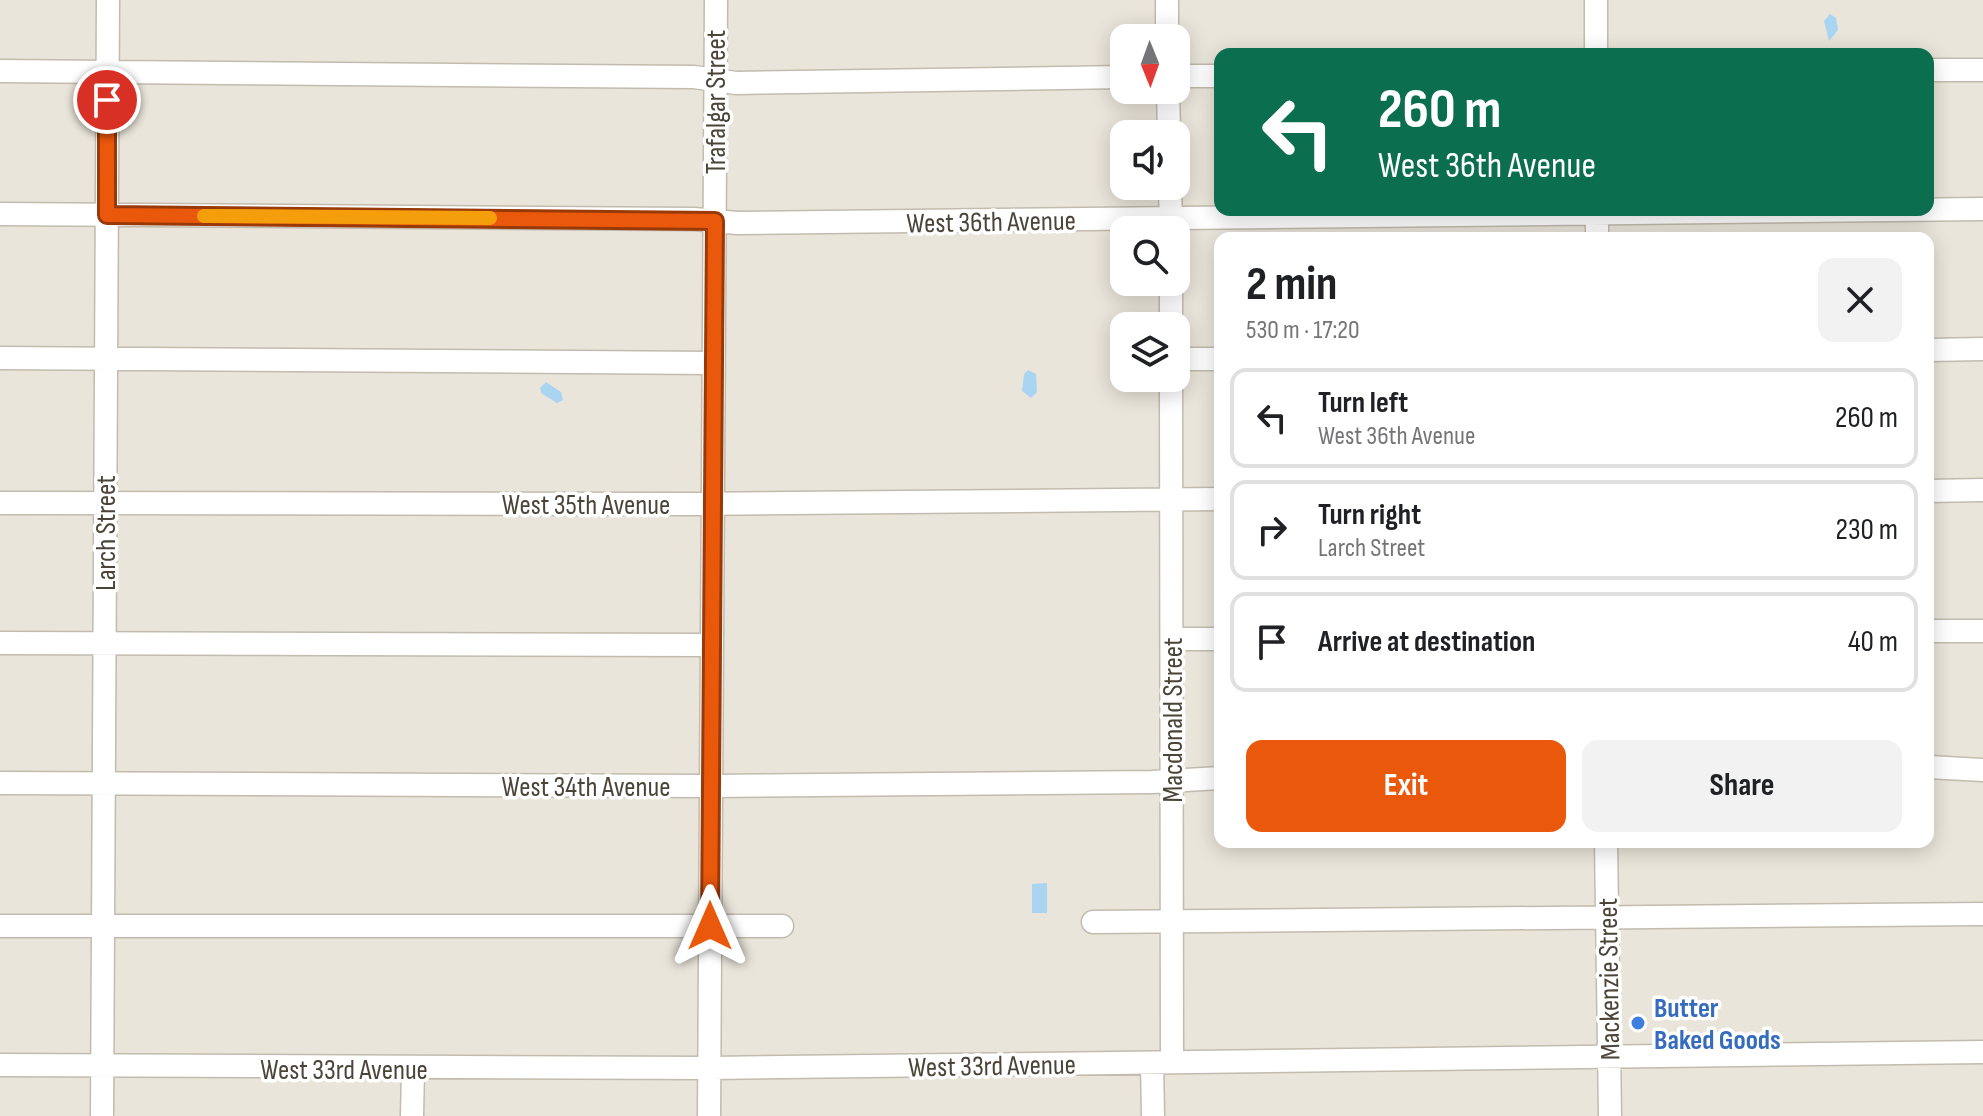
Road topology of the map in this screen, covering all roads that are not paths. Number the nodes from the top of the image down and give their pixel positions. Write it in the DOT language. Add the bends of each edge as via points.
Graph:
graph roads {
  1 [pos="108,0"];
  2 [pos="716,0"];
  3 [pos="1167,0"];
  4 [pos="1596,0"];
  5 [pos="1167,24"];
  6 [pos="1596,48"];
  7 [pos="1934,70"];
  8 [pos="1983,70"];
  9 [pos="0,71"];
  10 [pos="107,71"];
  11 [pos="1190,76"];
  12 [pos="1214,76"];
  13 [pos="1110,77"];
  14 [pos="714,80"];
  15 [pos="1934,209"];
  16 [pos="1983,209"];
  17 [pos="0,214"];
  18 [pos="107,215"];
  19 [pos="1455,216"];
  20 [pos="715,221"];
  21 [pos="1190,223"];
  22 [pos="1110,224"];
  23 [pos="1983,349"];
  24 [pos="1934,350"];
  25 [pos="0,358"];
  26 [pos="1190,359"];
  27 [pos="1214,359"];
  28 [pos="106,360"];
  29 [pos="713,363"];
  30 [pos="1171,392"];
  31 [pos="1983,490"];
  32 [pos="1934,491"];
  33 [pos="1214,499"];
  34 [pos="1171,500"];
  35 [pos="0,503"];
  36 [pos="106,504"];
  37 [pos="713,504"];
  38 [pos="1934,631"];
  39 [pos="1983,631"];
  40 [pos="1172,639"];
  41 [pos="1214,639"];
  42 [pos="0,643"];
  43 [pos="105,644"];
  44 [pos="712,645"];
  45 [pos="1934,767"];
  46 [pos="1983,770"];
  47 [pos="1214,778"];
  48 [pos="1172,780"];
  49 [pos="0,783"];
  50 [pos="104,784"];
  51 [pos="711,786"];
  52 [pos="1606,848"];
  53 [pos="1983,914"];
  54 [pos="1607,917"];
  55 [pos="1093,922"];
  56 [pos="1172,922"];
  57 [pos="0,926"];
  58 [pos="710,926"];
  59 [pos="782,926"];
  60 [pos="104,927"];
  61 [pos="1983,1052"];
  62 [pos="1609,1056"];
  63 [pos="1162,1062"];
  64 [pos="0,1065"];
  65 [pos="103,1067"];
  66 [pos="710,1068"];
  67 [pos="413,1070"];
  68 [pos="102,1116"];
  69 [pos="412,1116"];
  70 [pos="709,1116"];
  71 [pos="1153,1116"];
  72 [pos="1610,1116"];
  1 -- 10 [label="street, Larch Street"];
  2 -- 14 [label="street, Trafalgar Street"];
  3 -- 5 [label="street"];
  4 -- 6 [label="street"];
  7 -- 8 [label="street"];
  9 -- 10 [label="street"];
  10 -- 14 [label="street"];
  10 -- 18 [label="street, Larch Street"];
  11 -- 12 [label="street"];
  13 -- 14 [label="street"];
  14 -- 20 [label="street, Trafalgar Street"];
  15 -- 16 [label="street, West 36th Avenue"];
  17 -- 18 [label="street, West 36th Avenue"];
  18 -- 20 [label="street, West 36th Avenue"];
  18 -- 28 [label="street, Larch Street"];
  19 -- 21 [label="street, West 36th Avenue"];
  20 -- 22 [label="street, West 36th Avenue"];
  20 -- 29 [label="street, Trafalgar Street"];
  23 -- 24 [label="street"];
  25 -- 28 [label="street"];
  26 -- 27 [label="street"];
  28 -- 29 [label="street"];
  28 -- 36 [label="street, Larch Street"];
  29 -- 37 [label="street, Trafalgar Street"];
  30 -- 34 [label="street, Macdonald Street"];
  31 -- 32 [label="street"];
  33 -- 34 [label="street, West 35th Avenue"];
  34 -- 37 [label="street, West 35th Avenue"];
  34 -- 40 [label="street, Macdonald Street"];
  35 -- 36 [label="street, West 35th Avenue"];
  36 -- 37 [label="street, West 35th Avenue"];
  36 -- 43 [label="street, Larch Street"];
  37 -- 44 [label="street, Trafalgar Street"];
  38 -- 39 [label="street"];
  40 -- 41 [label="street"];
  40 -- 48 [label="street, Macdonald Street"];
  42 -- 43 [label="street"];
  43 -- 44 [label="street"];
  43 -- 50 [label="street, Larch Street"];
  44 -- 51 [label="street, Trafalgar Street"];
  45 -- 46 [label="street"];
  47 -- 48 [label="street, West 34th Avenue"];
  48 -- 51 [label="street, West 34th Avenue"];
  48 -- 56 [label="street, Macdonald Street"];
  49 -- 50 [label="street, West 34th Avenue"];
  50 -- 51 [label="street, West 34th Avenue"];
  50 -- 60 [label="street, Larch Street"];
  51 -- 58 [label="street, Trafalgar Street"];
  52 -- 54 [label="street, Mackenzie Street"];
  53 -- 54 [label="street"];
  54 -- 56 [label="street"];
  54 -- 62 [label="street, Mackenzie Street"];
  55 -- 56 [label="street"];
  56 -- 63 [label="street, Macdonald Street"];
  57 -- 60 [label="street"];
  58 -- 59 [label="street"];
  58 -- 60 [label="street"];
  58 -- 66 [label="street, Trafalgar Street"];
  60 -- 65 [label="street, Larch Street"];
  61 -- 62 [label="street, West 33rd Avenue"];
  62 -- 63 [label="street, West 33rd Avenue"];
  62 -- 72 [label="street, Mackenzie Street"];
  63 -- 66 [label="street, West 33rd Avenue"];
  63 -- 71 [label="street, Macdonald Street"];
  64 -- 65 [label="street, West 33rd Avenue"];
  65 -- 67 [label="street, West 33rd Avenue"];
  65 -- 68 [label="street, Larch Street"];
  66 -- 67 [label="street, West 33rd Avenue"];
  66 -- 70 [label="street, Trafalgar Street"];
  67 -- 69 [label="street"];
}
